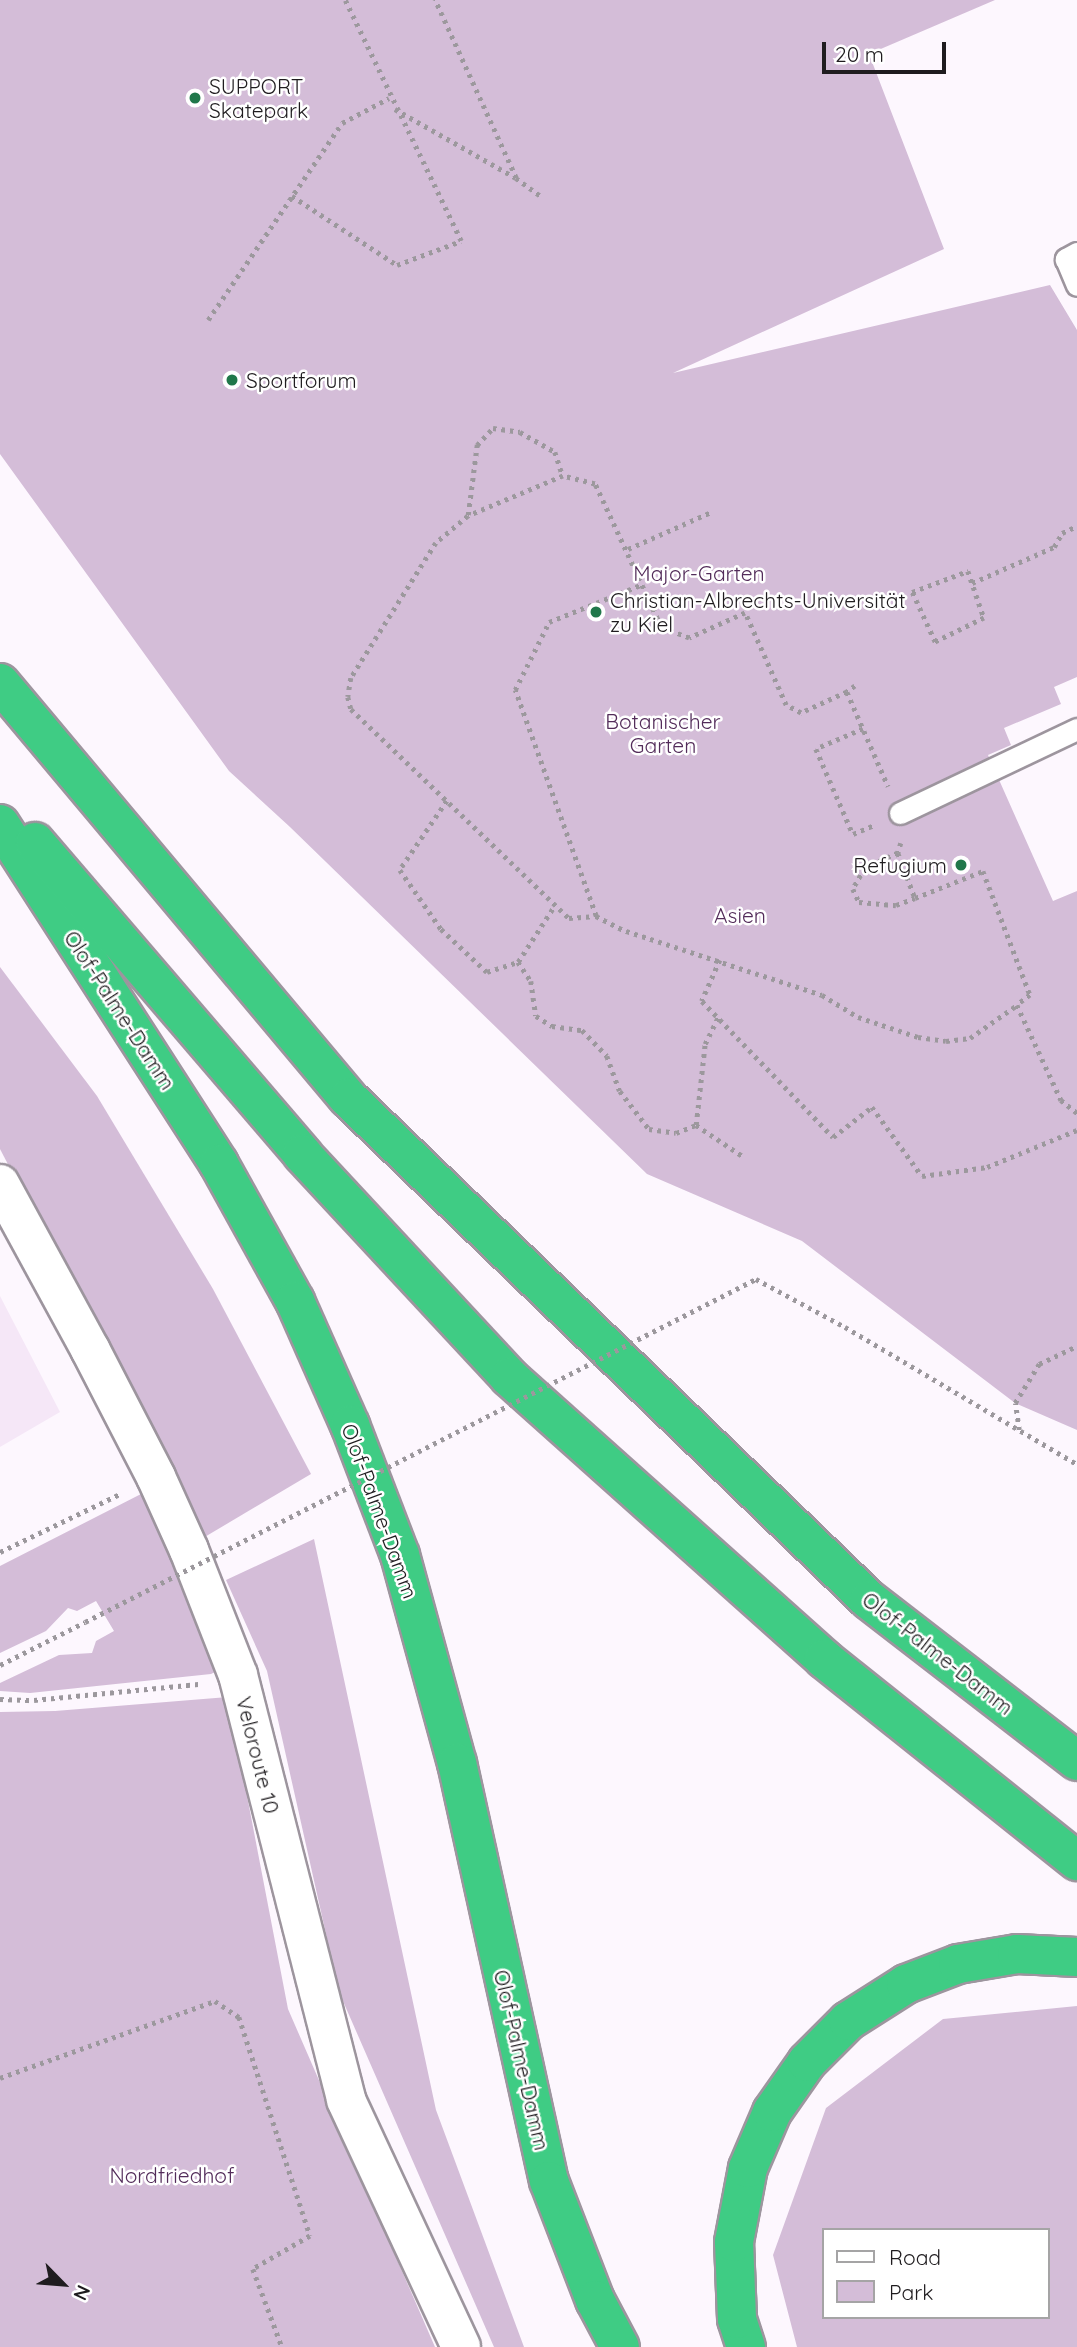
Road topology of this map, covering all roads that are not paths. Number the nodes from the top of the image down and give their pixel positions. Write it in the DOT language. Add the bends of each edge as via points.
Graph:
graph roads {
  1 [pos="1077,253"];
  2 [pos="1077,285"];
  3 [pos="0,683"];
  4 [pos="1077,729"];
  5 [pos="0,800"];
  6 [pos="900,813"];
  7 [pos="0,824"];
  8 [pos="0,1184"];
  9 [pos="1077,1761"];
  10 [pos="1077,1861"];
  11 [pos="1077,1957"];
  12 [pos="461,2347"];
  13 [pos="620,2347"];
  14 [pos="746,2347"];
  1 -- 2 [label="lane" via="1066,259"];
  3 -- 9 [label="highway, Olof-Palme-Damm" via="348,1098 869,1601"];
  4 -- 6 [label="lane"];
  5 -- 10 [label="highway" via="302,1154 509,1377 824,1659"];
  7 -- 13 [label="highway, Olof-Palme-Damm" via="219,1164 295,1301 350,1424 400,1555 457,1763 549,2181 595,2300"];
  8 -- 12 [label="street, Veloroute 10" via="156,1477 238,1675 346,2100"];
  11 -- 14 [label="highway" via="1017,1954 958,1964 906,1984 848,2021 807,2062 772,2112 748,2168 734,2242 737,2319"];
}
